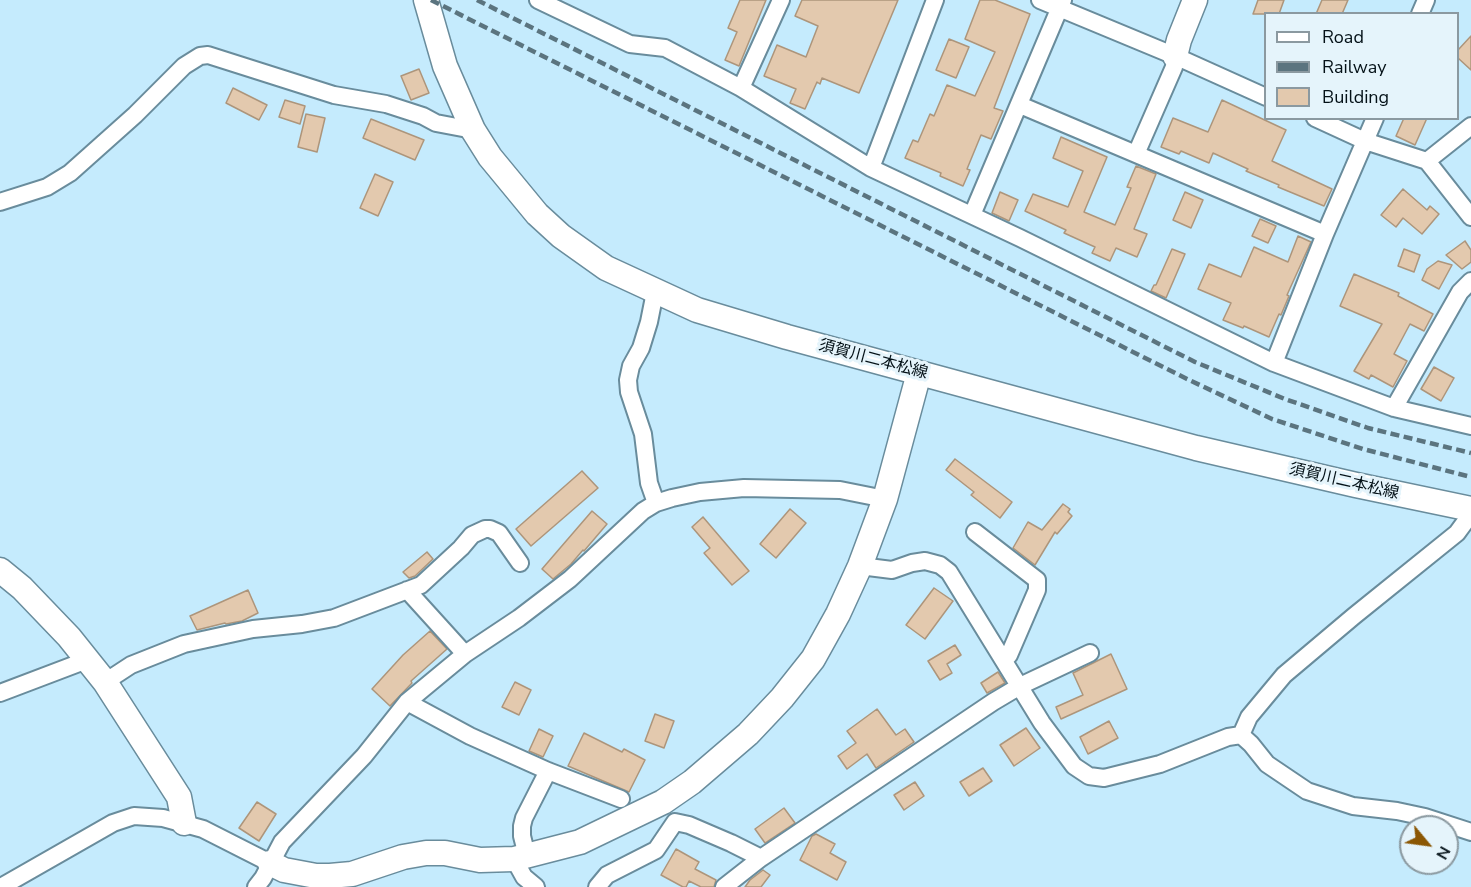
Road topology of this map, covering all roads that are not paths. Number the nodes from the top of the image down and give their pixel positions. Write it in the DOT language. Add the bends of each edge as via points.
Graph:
graph roads {
  1 [pos="426,0"];
  2 [pos="538,0"];
  3 [pos="781,0"];
  4 [pos="935,0"];
  5 [pos="1040,0"];
  6 [pos="1196,0"];
  7 [pos="1061,4"];
  8 [pos="1175,56"];
  9 [pos="741,88"];
  10 [pos="1264,96"];
  11 [pos="1020,105"];
  12 [pos="1319,120"];
  13 [pos="1374,120"];
  14 [pos="1471,126"];
  15 [pos="473,130"];
  16 [pos="1365,141"];
  17 [pos="1136,154"];
  18 [pos="1427,161"];
  19 [pos="871,168"];
  20 [pos="0,202"];
  21 [pos="972,215"];
  22 [pos="1471,217"];
  23 [pos="1325,234"];
  24 [pos="1471,281"];
  25 [pos="655,292"];
  26 [pos="1274,363"];
  27 [pos="919,373"];
  28 [pos="1394,408"];
  29 [pos="1471,426"];
  30 [pos="885,500"];
  31 [pos="656,503"];
  32 [pos="1471,510"];
  33 [pos="975,532"];
  34 [pos="520,563"];
  35 [pos="860,566"];
  36 [pos="0,570"];
  37 [pos="407,590"];
  38 [pos="1090,653"];
  39 [pos="465,654"];
  40 [pos="87,660"];
  41 [pos="1004,660"];
  42 [pos="105,682"];
  43 [pos="1020,686"];
  44 [pos="0,693"];
  45 [pos="407,702"];
  46 [pos="1241,735"];
  47 [pos="548,771"];
  48 [pos="621,799"];
  49 [pos="184,823"];
  50 [pos="1471,832"];
  51 [pos="521,858"];
  52 [pos="761,858"];
  53 [pos="270,863"];
  54 [pos="351,881"];
  55 [pos="1,887"];
  56 [pos="256,887"];
  57 [pos="536,887"];
  58 [pos="597,887"];
  59 [pos="724,887"];
  1 -- 15 [label="street, 須賀川二本松線" via="445,66"];
  2 -- 9 [label="street" via="630,44 665,48"];
  3 -- 9 [label="street"];
  4 -- 19 [label="street"];
  5 -- 7 [label="street"];
  6 -- 8 [label="street"];
  7 -- 8 [label="street"];
  7 -- 11 [label="street"];
  8 -- 10 [label="street"];
  8 -- 17 [label="street" via="1174,67"];
  9 -- 19 [label="street"];
  11 -- 17 [label="street"];
  11 -- 21 [label="street"];
  12 -- 16 [label="street"];
  13 -- 16 [label="street"];
  14 -- 18 [label="street"];
  15 -- 20 [label="street" via="436,123 386,104 334,94 208,55 200,56 184,66 70,173 47,187"];
  15 -- 25 [label="street, 須賀川二本松線" via="537,214 561,236 606,268"];
  16 -- 18 [label="street"];
  16 -- 23 [label="street"];
  17 -- 23 [label="street"];
  18 -- 22 [label="street"];
  19 -- 21 [label="street"];
  21 -- 26 [label="street"];
  23 -- 26 [label="street"];
  24 -- 28 [label="street" via="1460,291"];
  25 -- 27 [label="street, 須賀川二本松線" via="732,321"];
  25 -- 31 [label="street" via="649,322 628,380"];
  26 -- 28 [label="street"];
  27 -- 30 [label="street"];
  27 -- 32 [label="street, 須賀川二本松線" via="1196,448"];
  28 -- 29 [label="street"];
  30 -- 31 [label="street" via="840,489 744,488 700,492"];
  30 -- 35 [label="street"];
  31 -- 39 [label="street" via="570,579"];
  32 -- 46 [label="street" via="1458,533 1284,675 1249,717"];
  33 -- 41 [label="street" via="1037,580 1037,590"];
  34 -- 37 [label="street" via="499,533 485,529 471,535 421,585"];
  35 -- 41 [label="street" via="892,570 912,562 940,565 956,580"];
  35 -- 51 [label="street" via="813,659 748,734 663,802 580,842"];
  36 -- 40 [label="street" via="22,588"];
  37 -- 39 [label="street"];
  37 -- 42 [label="street" via="334,618 184,645 131,665"];
  38 -- 43 [label="street"];
  39 -- 45 [label="street"];
  40 -- 42 [label="street"];
  40 -- 44 [label="street"];
  41 -- 43 [label="street"];
  42 -- 49 [label="street" via="175,790"];
  43 -- 46 [label="street" via="1074,766 1098,779 1160,764"];
  43 -- 52 [label="street"];
  45 -- 47 [label="street"];
  45 -- 53 [label="street" via="364,756 282,842"];
  46 -- 50 [label="street" via="1267,764 1307,791 1353,806 1416,815"];
  47 -- 48 [label="street"];
  47 -- 51 [label="street" via="524,818"];
  49 -- 53 [label="street"];
  49 -- 55 [label="street" via="148,816 127,818"];
  51 -- 54 [label="street" via="480,860 426,853 377,864"];
  51 -- 57 [label="street" via="524,877"];
  52 -- 58 [label="street" via="675,822 656,850 607,875"];
  52 -- 59 [label="street"];
  53 -- 54 [label="street" via="284,870"];
  53 -- 56 [label="street"];
}
